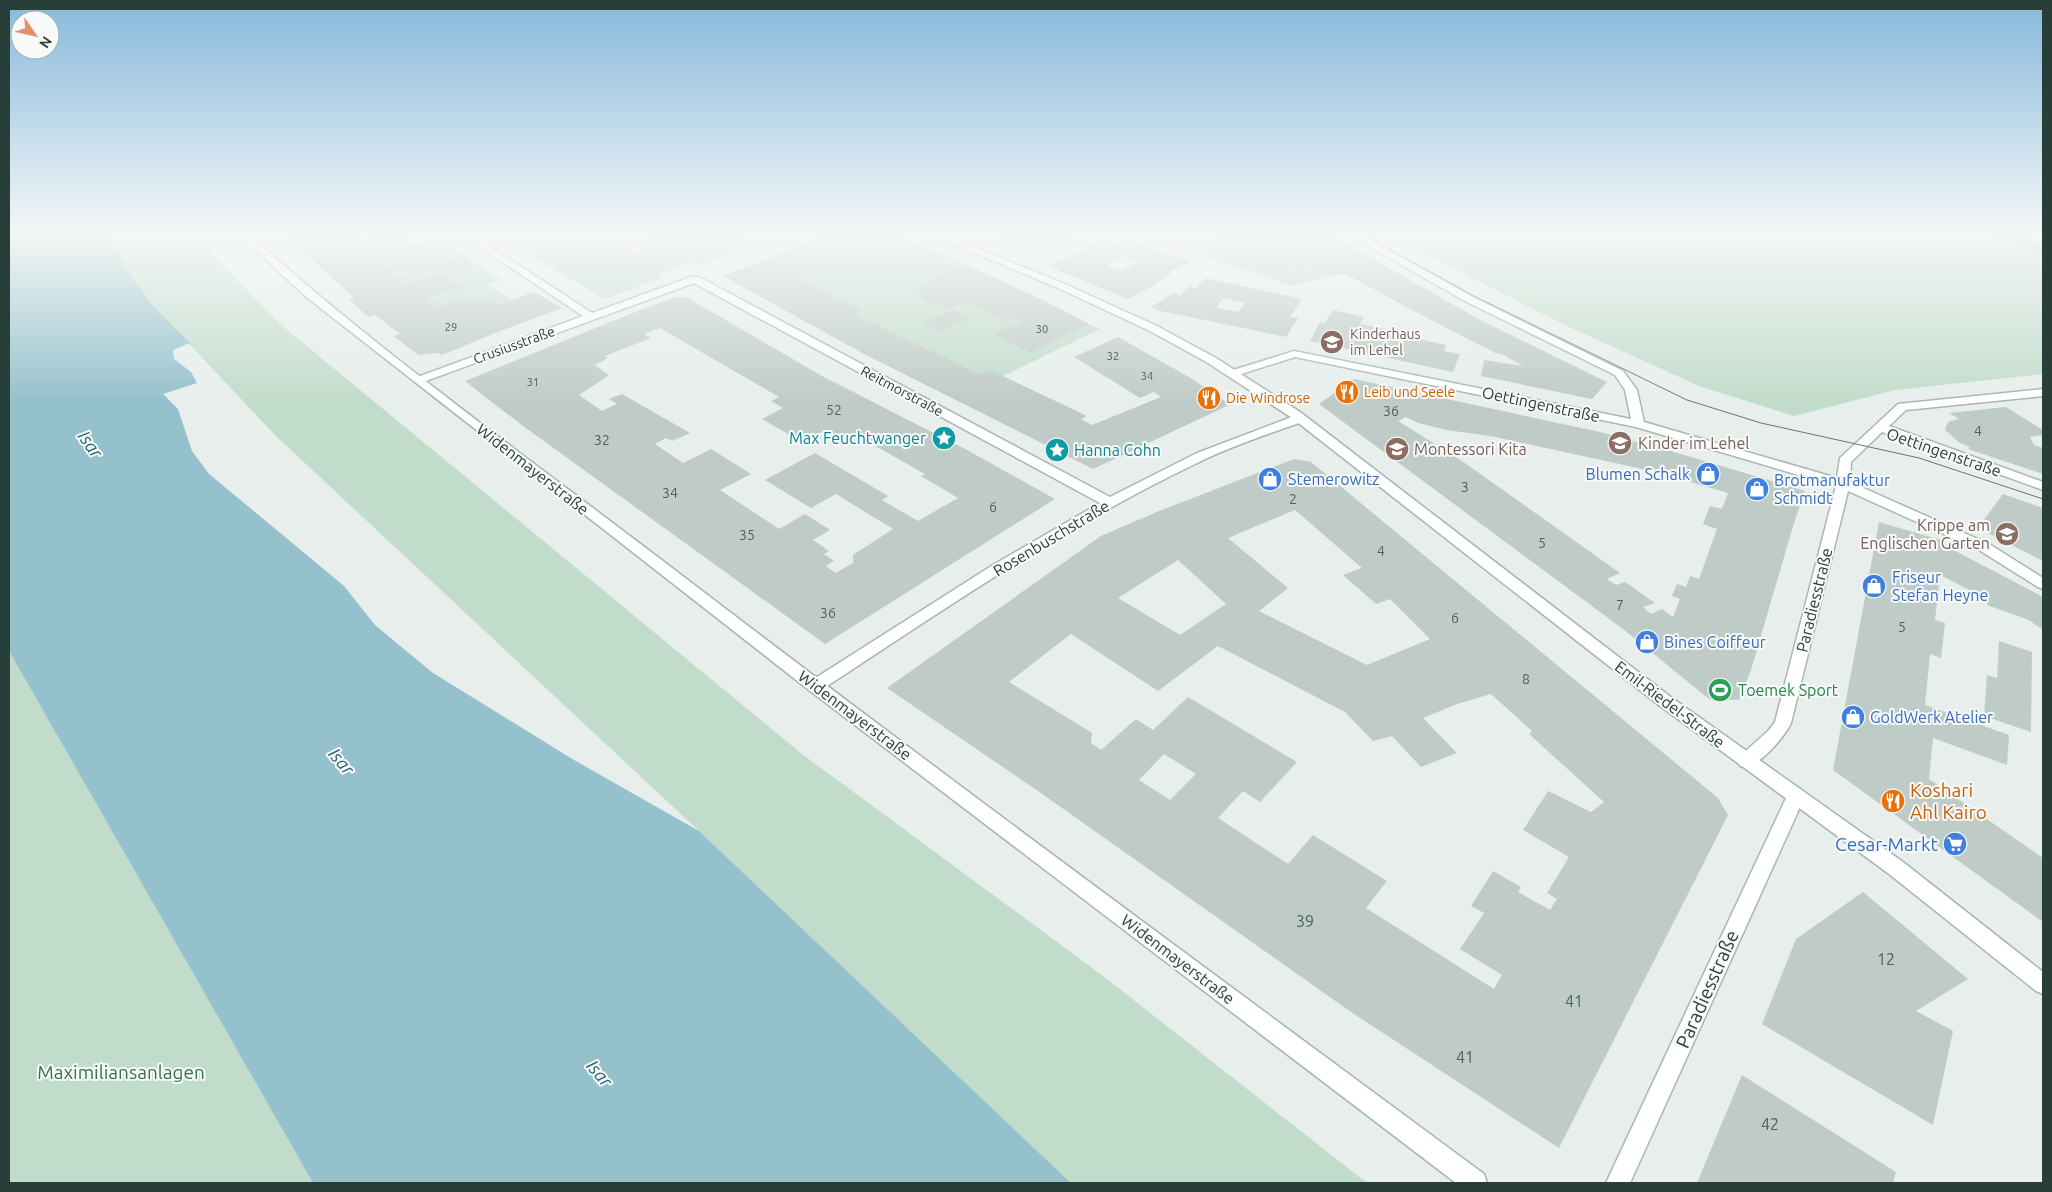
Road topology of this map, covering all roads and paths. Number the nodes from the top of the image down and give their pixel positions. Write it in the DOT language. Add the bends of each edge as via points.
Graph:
graph roads {
  1 [pos="305,291"];
  2 [pos="551,291"];
  3 [pos="665,291"];
  4 [pos="715,291"];
  5 [pos="1071,291"];
  6 [pos="1454,291"];
  7 [pos="591,317"];
  8 [pos="1234,373"];
  9 [pos="419,380"];
  10 [pos="2043,392"];
  11 [pos="1301,418"];
  12 [pos="1638,424"];
  13 [pos="1882,428"];
  14 [pos="1843,484"];
  15 [pos="2043,486"];
  16 [pos="1109,502"];
  17 [pos="2043,584"];
  18 [pos="815,686"];
  19 [pos="1746,761"];
  20 [pos="1796,796"];
  21 [pos="2043,984"];
  22 [pos="1475,1183"];
  23 [pos="1618,1183"];
  1 -- 9 [label="street, Widenmayerstraße"];
  2 -- 7 [label="street"];
  3 -- 7 [label="street, Crusiusstraße"];
  4 -- 16 [label="street, Reitmorstraße"];
  5 -- 8 [label="street" via="1127,315"];
  6 -- 12 [label="street" via="1619,373 1631,390"];
  7 -- 9 [label="street, Crusiusstraße"];
  8 -- 11 [label="street"];
  8 -- 12 [label="street, Oettingenstraße" via="1294,354"];
  9 -- 18 [label="street, Widenmayerstraße"];
  10 -- 13 [label="street" via="1902,407"];
  11 -- 16 [label="street, Rosenbuschstraße" via="1190,461"];
  11 -- 19 [label="street, Emil-Riedel-Straße"];
  12 -- 14 [label="street, Oettingenstraße"];
  13 -- 14 [label="street, Oettingenstraße" via="1845,461"];
  13 -- 15 [label="street, Oettingenstraße"];
  14 -- 17 [label="street" via="1984,547"];
  14 -- 19 [label="street, Paradiesstraße" via="1783,722 1774,736"];
  16 -- 18 [label="street, Rosenbuschstraße"];
  18 -- 22 [label="street, Widenmayerstraße"];
  19 -- 20 [label="street, Emil-Riedel-Straße"];
  20 -- 21 [label="street, Emil-Riedel-Straße" via="1896,868"];
  20 -- 23 [label="street, Paradiesstraße"];
}
